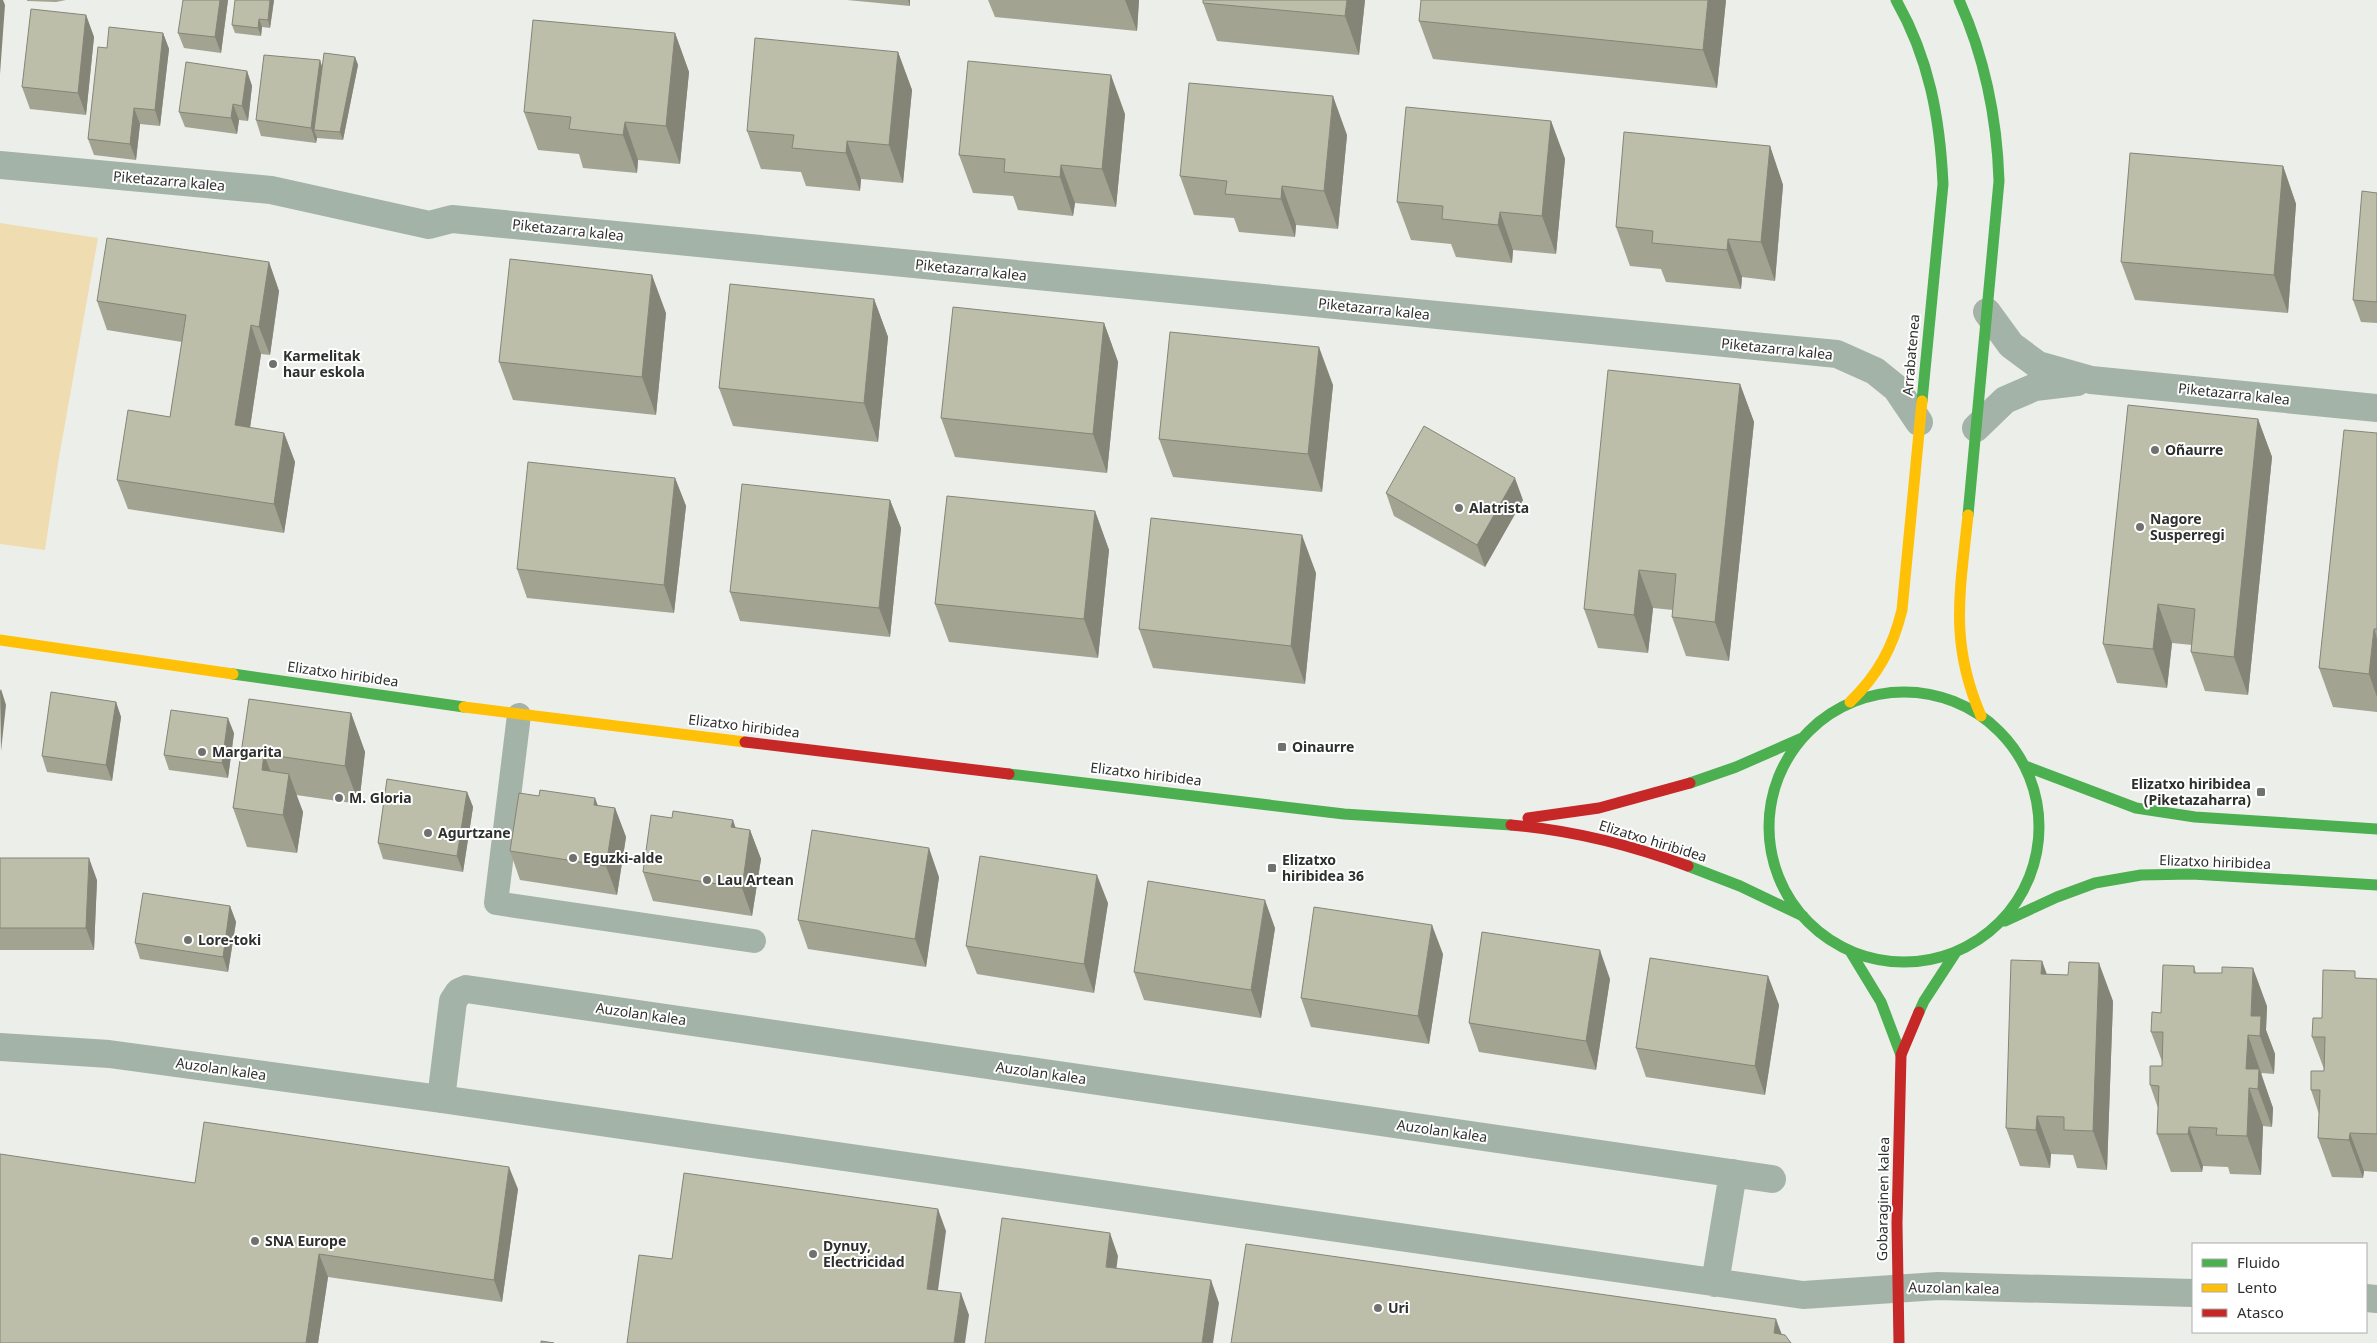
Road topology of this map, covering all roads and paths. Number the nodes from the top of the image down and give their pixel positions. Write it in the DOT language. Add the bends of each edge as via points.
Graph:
graph roads {
  1 [pos="1896,0"];
  2 [pos="1959,0"];
  3 [pos="0,166"];
  4 [pos="1987,312"];
  5 [pos="2090,380"];
  6 [pos="2377,408"];
  7 [pos="1920,422"];
  8 [pos="1976,428"];
  9 [pos="0,640"];
  10 [pos="1849,703"];
  11 [pos="519,715"];
  12 [pos="1981,716"];
  13 [pos="1802,738"];
  14 [pos="2025,766"];
  15 [pos="1486,822"];
  16 [pos="2377,829"];
  17 [pos="2377,885"];
  18 [pos="1803,916"];
  19 [pos="2000,922"];
  20 [pos="754,941"];
  21 [pos="1850,951"];
  22 [pos="1956,952"];
  23 [pos="0,1047"];
  24 [pos="1901,1055"];
  25 [pos="441,1099"];
  26 [pos="1733,1173"];
  27 [pos="1772,1179"];
  28 [pos="1716,1283"];
  29 [pos="1897,1287"];
  30 [pos="2192,1294"];
  31 [pos="1898,1343"];
  1 -- 7 [label="main road, Arrabatenea" via="1919,46 1933,91 1941,137 1943,184"];
  2 -- 4 [label="main road" via="1982,59 1993,99 1998,140 1999,181"];
  3 -- 7 [label="street, Piketazarra kalea" via="271,190 429,224 452,219 1837,354 1875,371 1896,388"];
  4 -- 5 [label="street, Piketazarra kalea" via="2011,345 2038,365"];
  4 -- 8 [label="main road"];
  5 -- 6 [label="street, Piketazarra kalea"];
  5 -- 8 [label="street, Piketazarra kalea" via="2035,387 2005,400"];
  7 -- 10 [label="main road, Arrabatenea" via="1902,610 1896,638 1884,664 1868,686"];
  8 -- 12 [label="main road" via="1958,626 1963,670"];
  9 -- 11 [label="main road, Elizatxo hiribidea"];
  10 -- 12 [label="main road" via="1875,695 1903,692 1957,703"];
  10 -- 13 [label="main road"];
  11 -- 15 [label="main road, Elizatxo hiribidea" via="1344,814"];
  11 -- 20 [label="lane" via="496,903"];
  12 -- 14 [label="main road" via="2006,738"];
  13 -- 15 [label="main road, Elizatxo hiribidea" via="1703,780 1651,796 1587,810"];
  13 -- 18 [label="main road" via="1789,756 1772,795 1769,838 1780,880"];
  14 -- 16 [label="main road" via="2136,808 2195,817"];
  14 -- 19 [label="main road" via="2036,798 2040,832 2034,865 2021,896"];
  15 -- 18 [label="main road, Elizatxo hiribidea" via="1578,835 1650,852 1753,891"];
  17 -- 19 [label="main road, Elizatxo hiribidea" via="2192,874 2141,875 2095,883"];
  18 -- 21 [label="main road" via="1824,936"];
  19 -- 22 [label="main road" via="1980,940"];
  21 -- 22 [label="main road" via="1876,959 1903,962 1930,960"];
  21 -- 24 [label="main road, Gobaraginen kalea" via="1881,1002"];
  22 -- 24 [label="main road, Gobaraginen kalea" via="1924,1001"];
  23 -- 25 [label="street, Auzolan kalea" via="109,1054"];
  24 -- 29 [label="main road, Gobaraginen kalea"];
  25 -- 26 [label="street, Auzolan kalea" via="453,1001 458,992 466,989"];
  25 -- 28 [label="street, Auzolan kalea"];
  26 -- 27 [label="street, Auzolan kalea"];
  26 -- 28 [label="street"];
  28 -- 29 [label="street, Auzolan kalea" via="1803,1294"];
  29 -- 30 [label="street, Auzolan kalea"];
  29 -- 31 [label="main road, Gobaraginen kalea"];
}
